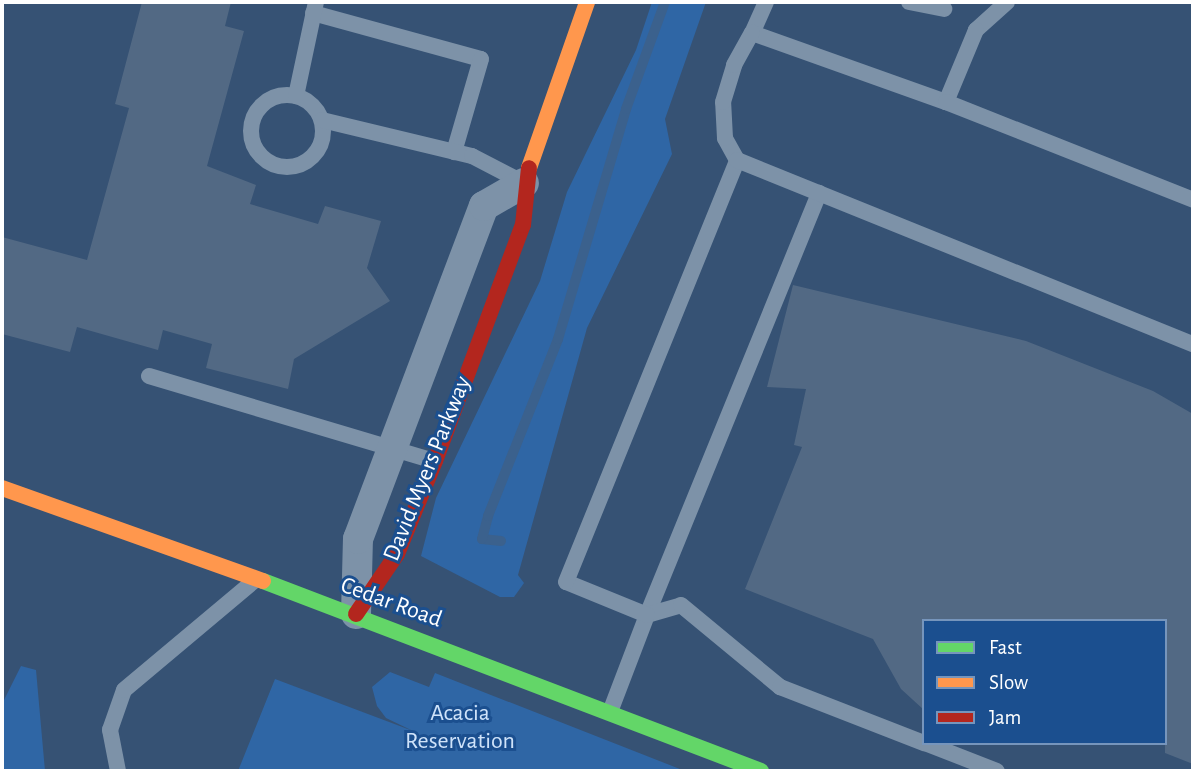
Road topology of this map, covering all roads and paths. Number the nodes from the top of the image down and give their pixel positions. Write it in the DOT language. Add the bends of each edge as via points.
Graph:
graph roads {
  1 [pos="586,2"];
  2 [pos="766,2"];
  3 [pos="909,2"];
  4 [pos="1007,2"];
  5 [pos="314,8"];
  6 [pos="944,9"];
  7 [pos="751,33"];
  8 [pos="296,96"];
  9 [pos="946,102"];
  10 [pos="322,120"];
  11 [pos="453,152"];
  12 [pos="737,160"];
  13 [pos="524,183"];
  14 [pos="819,193"];
  15 [pos="1193,200"];
  16 [pos="1193,344"];
  17 [pos="149,376"];
  18 [pos="390,448"];
  19 [pos="435,460"];
  20 [pos="2,488"];
  21 [pos="257,579"];
  22 [pos="356,614"];
  23 [pos="647,615"];
  24 [pos="610,712"];
  25 [pos="922,742"];
  26 [pos="929,745"];
  27 [pos="118,771"];
  28 [pos="761,771"];
  29 [pos="996,771"];
  1 -- 13 [label="main road, David Myers Parkway"];
  2 -- 7 [label="lane"];
  3 -- 6 [label="lane"];
  4 -- 9 [label="lane" via="975,30"];
  5 -- 8 [label="lane"];
  5 -- 11 [label="lane" via="481,59"];
  7 -- 9 [label="lane"];
  7 -- 12 [label="lane" via="734,65 723,102 725,138"];
  8 -- 10 [label="lane"];
  8 -- 10 [label="lane" via="272,98 255,114 251,138 262,158 284,168 308,162 322,143"];
  9 -- 15 [label="lane"];
  10 -- 11 [label="lane"];
  11 -- 13 [label="lane"];
  12 -- 14 [label="lane"];
  12 -- 23 [label="lane" via="566,582"];
  13 -- 18 [label="street, David Myers Parkway" via="484,206"];
  13 -- 19 [label="main road, David Myers Parkway" via="523,225"];
  14 -- 16 [label="lane"];
  14 -- 23 [label="lane"];
  17 -- 18 [label="lane"];
  18 -- 19 [label="lane"];
  18 -- 22 [label="street, David Myers Parkway" via="358,539"];
  19 -- 22 [label="main road, David Myers Parkway" via="397,554"];
  20 -- 21 [label="main road, Cedar Road"];
  21 -- 22 [label="main road, Cedar Road"];
  21 -- 27 [label="lane" via="124,690 110,730"];
  22 -- 24 [label="main road, Cedar Road"];
  23 -- 24 [label="lane"];
  23 -- 25 [label="lane" via="681,605 780,687"];
  24 -- 28 [label="main road, Cedar Road"];
  26 -- 29 [label="lane"];
}
